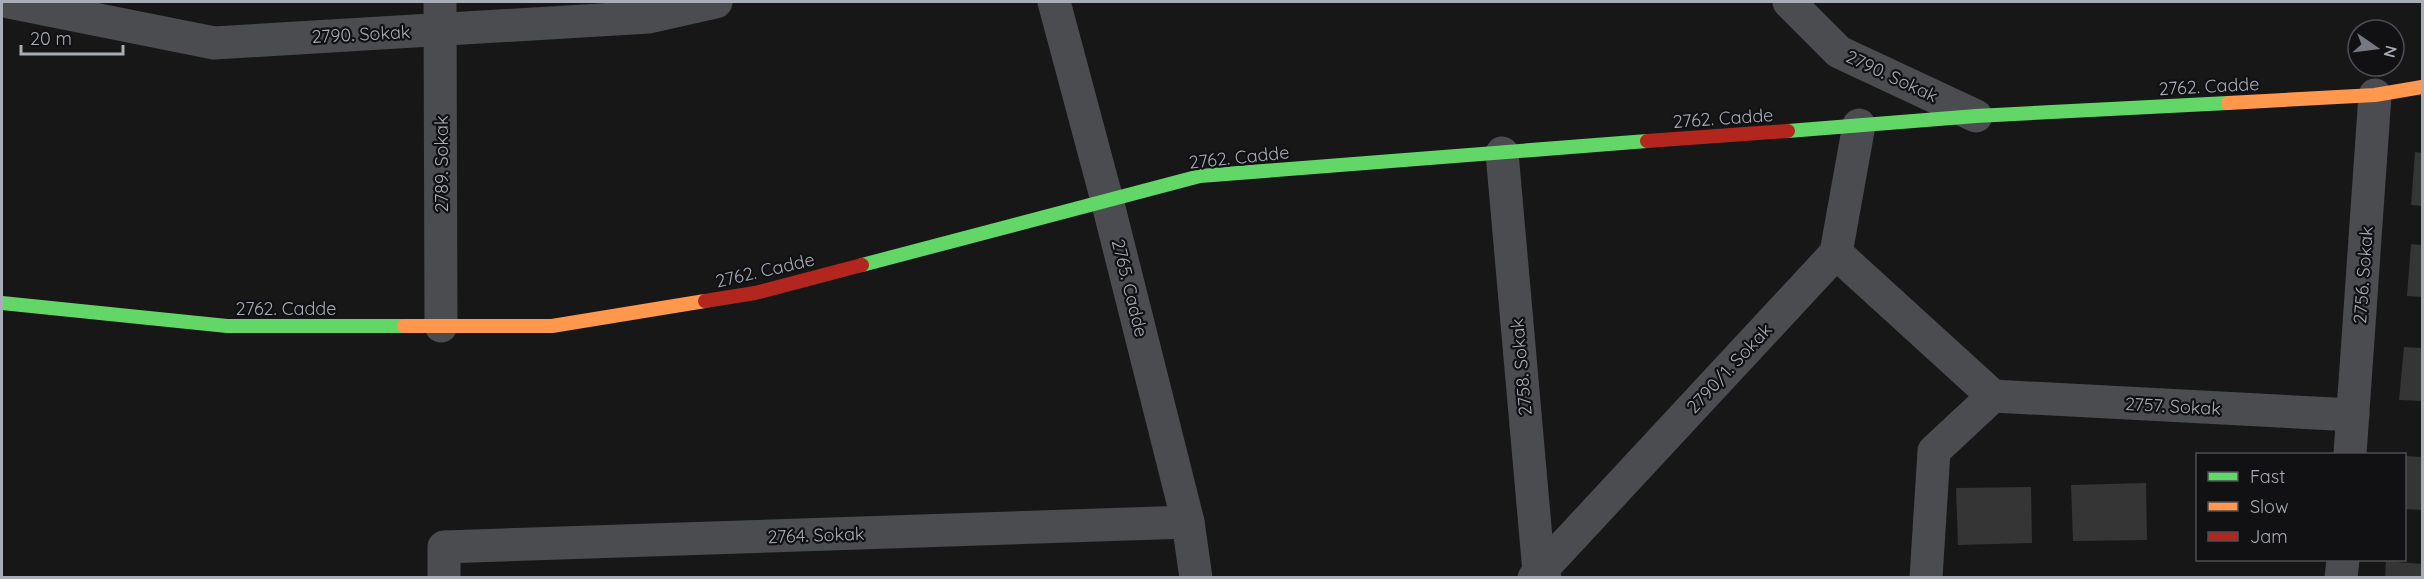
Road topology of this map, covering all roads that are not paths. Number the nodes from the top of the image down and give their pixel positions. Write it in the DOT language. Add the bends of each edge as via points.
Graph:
graph roads {
  1 [pos="9,2"];
  2 [pos="716,2"];
  3 [pos="1054,2"];
  4 [pos="1789,2"];
  5 [pos="440,16"];
  6 [pos="2422,87"];
  7 [pos="2375,95"];
  8 [pos="1976,116"];
  9 [pos="1859,125"];
  10 [pos="1502,153"];
  11 [pos="1107,200"];
  12 [pos="1836,253"];
  13 [pos="2,303"];
  14 [pos="441,326"];
  15 [pos="1993,396"];
  16 [pos="2353,415"];
  17 [pos="2350,453"];
  18 [pos="1188,522"];
  19 [pos="2343,561"];
  20 [pos="444,562"];
  21 [pos="1539,576"];
  22 [pos="1196,578"];
  23 [pos="1926,578"];
  24 [pos="2341,578"];
  1 -- 5 [label="street, 2790. Sokak" via="214,43"];
  2 -- 5 [label="street, 2790. Sokak" via="649,17"];
  3 -- 11 [label="street, 2765. Cadde"];
  4 -- 8 [label="street, 2790. Sokak" via="1839,52"];
  5 -- 14 [label="street, 2789. Sokak"];
  6 -- 7 [label="street, 2762. Cadde"];
  7 -- 8 [label="street, 2762. Cadde"];
  7 -- 16 [label="street, 2756. Sokak"];
  8 -- 9 [label="street, 2762. Cadde"];
  9 -- 10 [label="street, 2762. Cadde"];
  9 -- 12 [label="street"];
  10 -- 11 [label="street, 2762. Cadde" via="1200,176"];
  10 -- 21 [label="street, 2758. Sokak"];
  11 -- 14 [label="street, 2762. Cadde" via="755,293 552,326"];
  11 -- 18 [label="street, 2765. Cadde"];
  12 -- 15 [label="street"];
  12 -- 21 [label="street, 2790/1. Sokak"];
  13 -- 14 [label="street, 2762. Cadde" via="227,326"];
  15 -- 16 [label="street, 2757. Sokak"];
  15 -- 23 [label="street" via="1934,451"];
  16 -- 17 [label="street, 2756. Sokak"];
  18 -- 20 [label="street, 2764. Sokak"];
  18 -- 22 [label="street, 2765. Cadde"];
  19 -- 24 [label="street"];
}
